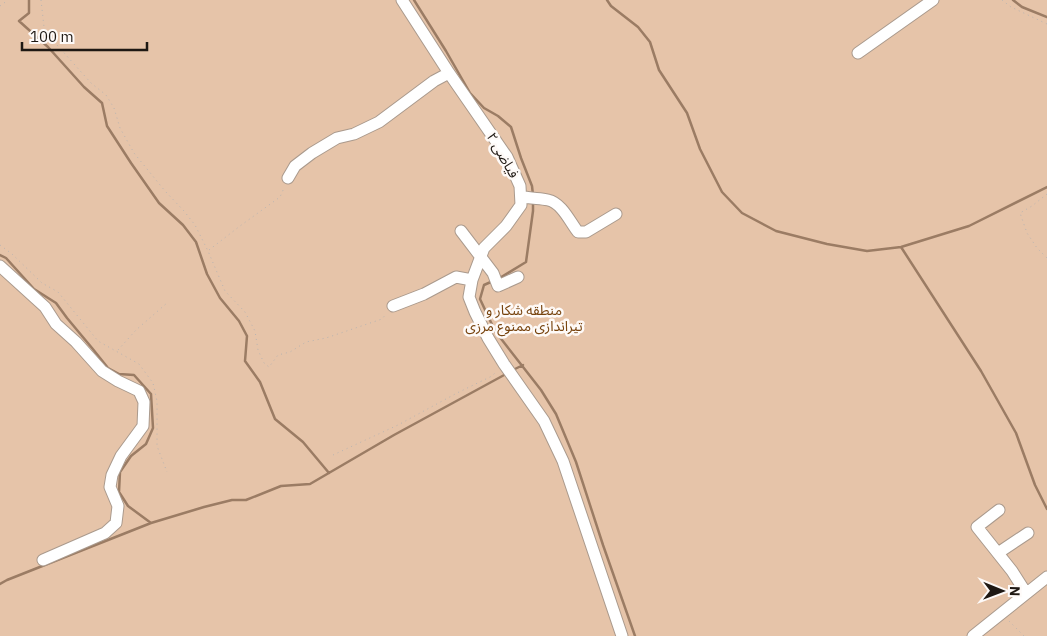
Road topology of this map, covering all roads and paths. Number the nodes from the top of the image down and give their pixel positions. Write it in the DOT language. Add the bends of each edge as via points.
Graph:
graph roads {
  1 [pos="8,0"];
  2 [pos="41,0"];
  3 [pos="402,0"];
  4 [pos="934,0"];
  5 [pos="1002,0"];
  6 [pos="0,6"];
  7 [pos="1047,24"];
  8 [pos="858,53"];
  9 [pos="450,73"];
  10 [pos="288,178"];
  11 [pos="1047,194"];
  12 [pos="530,198"];
  13 [pos="616,214"];
  14 [pos="461,231"];
  15 [pos="0,245"];
  16 [pos="208,250"];
  17 [pos="480,258"];
  18 [pos="1047,258"];
  19 [pos="0,266"];
  20 [pos="518,277"];
  21 [pos="472,280"];
  22 [pos="167,303"];
  23 [pos="393,306"];
  24 [pos="117,351"];
  25 [pos="509,370"];
  26 [pos="333,455"];
  27 [pos="167,472"];
  28 [pos="1000,510"];
  29 [pos="1028,534"];
  30 [pos="998,553"];
  31 [pos="44,560"];
  32 [pos="1047,577"];
  33 [pos="1026,593"];
  34 [pos="1002,613"];
  35 [pos="622,636"];
  36 [pos="973,636"];
  37 [pos="1024,636"];
  1 -- 6 [label="path"];
  2 -- 16 [label="path" via="44,27 49,36 106,95 134,153 195,225"];
  3 -- 9 [label="street, فیاضی ۲"];
  4 -- 8 [label="street"];
  5 -- 7 [label="path"];
  9 -- 10 [label="street" via="434,81 380,122 336,138 312,153 295,166"];
  9 -- 12 [label="street, فیاضی ۲" via="507,157 520,186"];
  10 -- 16 [label="path" via="280,197"];
  11 -- 18 [label="path" via="1020,213 1027,233"];
  12 -- 13 [label="street" via="551,201 559,206 578,232 586,232"];
  12 -- 17 [label="street, فیاضی ۲" via="484,248"];
  14 -- 17 [label="street"];
  15 -- 24 [label="path" via="42,283 58,292 98,341"];
  16 -- 23 [label="path" via="225,291 246,312 255,331 258,350 269,367 278,355 306,342 382,319"];
  17 -- 20 [label="street" via="493,273 498,286"];
  17 -- 21 [label="street, فیاضی ۲"];
  19 -- 31 [label="street" via="45,307 56,324 102,371 139,392 144,402 143,426 121,456 112,475 110,487 118,506 116,523 104,533"];
  21 -- 23 [label="street" via="456,277"];
  21 -- 25 [label="street, فیاضی ۲" via="469,297 475,312"];
  22 -- 24 [label="path"];
  24 -- 27 [label="path" via="139,364 153,383 157,401 157,446"];
  25 -- 26 [label="path"];
  25 -- 35 [label="street, فیاضی ۲" via="544,420 563,462"];
  28 -- 30 [label="street" via="977,527"];
  29 -- 30 [label="street"];
  30 -- 33 [label="street"];
  32 -- 33 [label="street"];
  33 -- 34 [label="street"];
  34 -- 36 [label="street"];
  34 -- 37 [label="path"];
}
